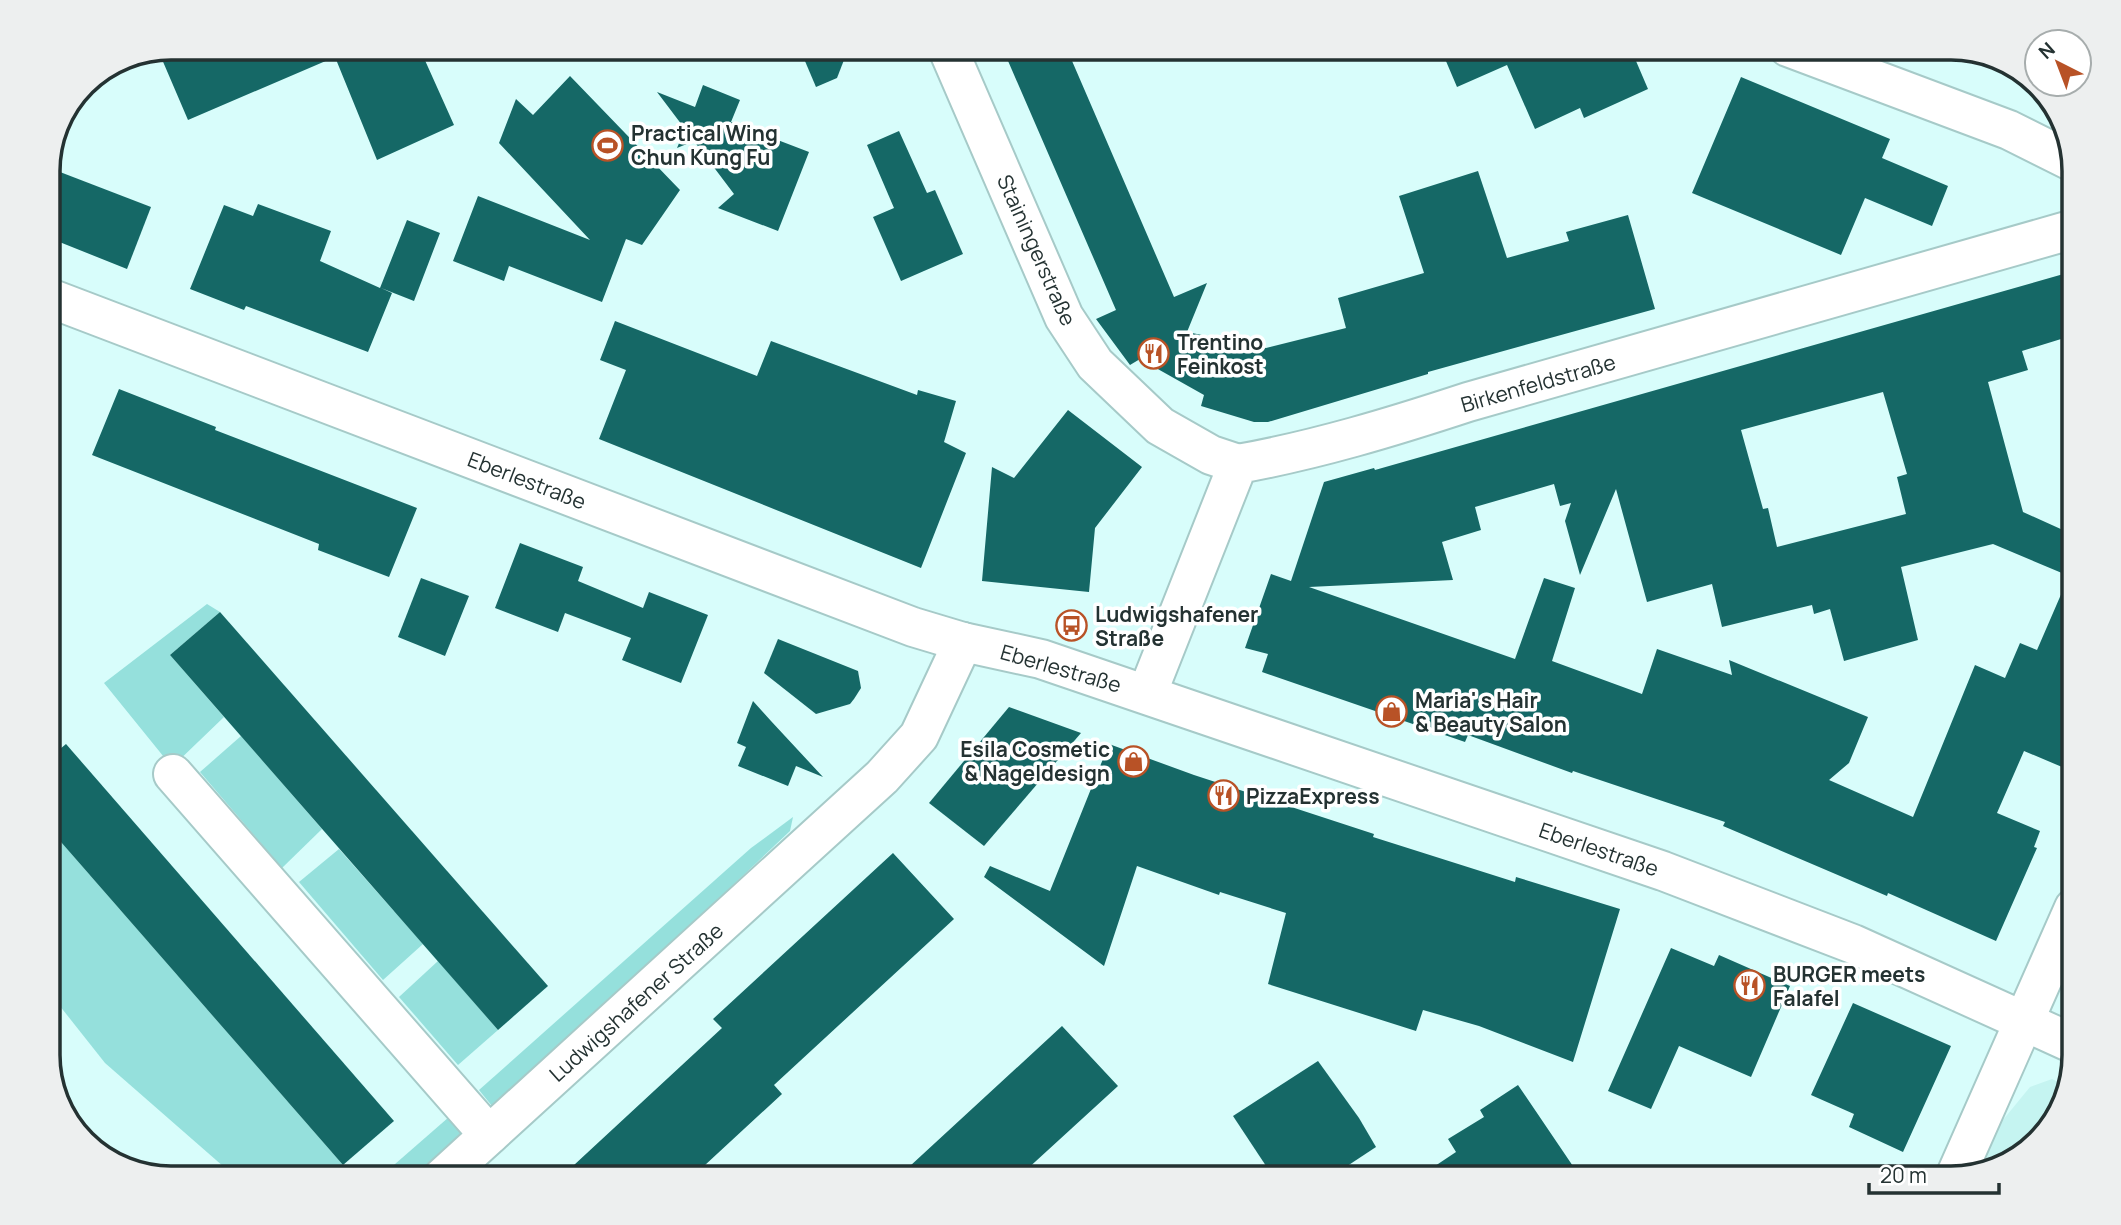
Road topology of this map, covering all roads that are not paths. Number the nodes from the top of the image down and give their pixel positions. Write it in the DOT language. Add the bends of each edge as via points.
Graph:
graph roads {
  1 [pos="953,60"];
  2 [pos="1823,60"];
  3 [pos="2060,155"];
  4 [pos="2061,233"];
  5 [pos="60,301"];
  6 [pos="1238,464"];
  7 [pos="963,642"];
  8 [pos="1147,694"];
  9 [pos="173,774"];
  10 [pos="2062,935"];
  11 [pos="2024,1019"];
  12 [pos="2062,1038"];
  13 [pos="489,1135"];
  14 [pos="1960,1165"];
  15 [pos="455,1166"];
  1 -- 6 [label="street, Stainingerstraße" via="1064,317 1095,364 1160,425 1211,455"];
  2 -- 3 [label="street" via="2009,130"];
  4 -- 6 [label="street, Birkenfeldstraße" via="1379,431"];
  5 -- 7 [label="street, Eberlestraße" via="913,627"];
  6 -- 8 [label="street"];
  7 -- 8 [label="street, Eberlestraße" via="1041,659"];
  7 -- 13 [label="street, Ludwigshafener Straße" via="919,736 882,777"];
  8 -- 11 [label="street, Eberlestraße" via="1663,871 1853,944"];
  9 -- 13 [label="street"];
  10 -- 11 [label="street"];
  11 -- 12 [label="street, Eberlestraße"];
  11 -- 14 [label="street"];
  13 -- 15 [label="street, Ludwigshafener Straße"];
}
